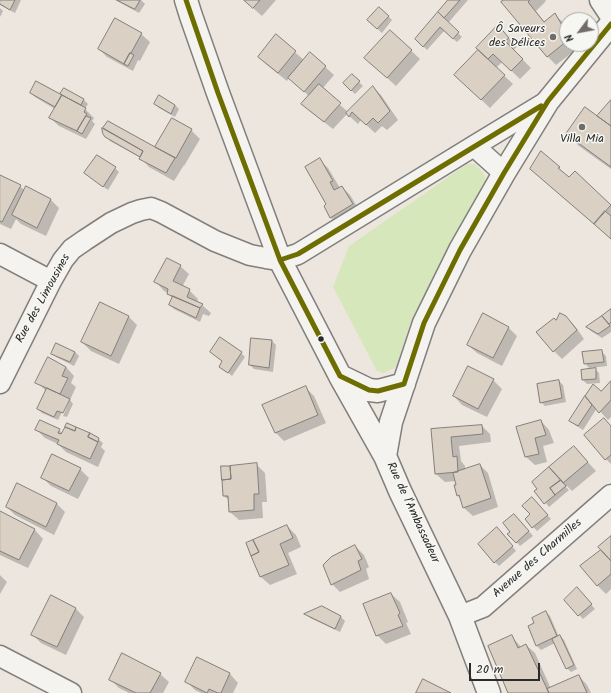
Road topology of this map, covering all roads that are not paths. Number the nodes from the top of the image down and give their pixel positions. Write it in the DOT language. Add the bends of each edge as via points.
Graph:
graph roads {
  1 [pos="186,0"];
  2 [pos="601,0"];
  3 [pos="611,15"];
  4 [pos="611,24"];
  5 [pos="548,102"];
  6 [pos="474,146"];
  7 [pos="504,173"];
  8 [pos="0,254"];
  9 [pos="280,260"];
  10 [pos="51,281"];
  11 [pos="340,376"];
  12 [pos="0,383"];
  13 [pos="404,384"];
  14 [pos="385,456"];
  15 [pos="611,495"];
  16 [pos="460,616"];
  17 [pos="0,656"];
  18 [pos="71,693"];
  19 [pos="489,693"];
  1 -- 9 [label="main road"];
  2 -- 3 [label="main road"];
  4 -- 5 [label="main road, Rue de l'Ambassadeur"];
  5 -- 6 [label="street, Rue des Limousines"];
  5 -- 7 [label="main road, Rue de l'Ambassadeur"];
  6 -- 7 [label="street"];
  6 -- 9 [label="street, Rue des Limousines" via="298,254"];
  7 -- 13 [label="main road, Rue de l'Ambassadeur" via="460,250 424,323"];
  8 -- 10 [label="street"];
  9 -- 10 [label="street, Rue des Limousines" via="250,255 222,244 151,208 111,223 80,243 63,260"];
  9 -- 11 [label="main road"];
  10 -- 12 [label="street, Rue des Limousines"];
  11 -- 13 [label="main road" via="369,390 378,391"];
  11 -- 14 [label="main road"];
  13 -- 14 [label="main road, Rue de l'Ambassadeur" via="391,422"];
  14 -- 16 [label="main road, Rue de l'Ambassadeur"];
  15 -- 16 [label="street, Avenue des Charmilles" via="483,607"];
  16 -- 19 [label="main road, Rue de l'Ambassadeur"];
  17 -- 18 [label="street"];
}
